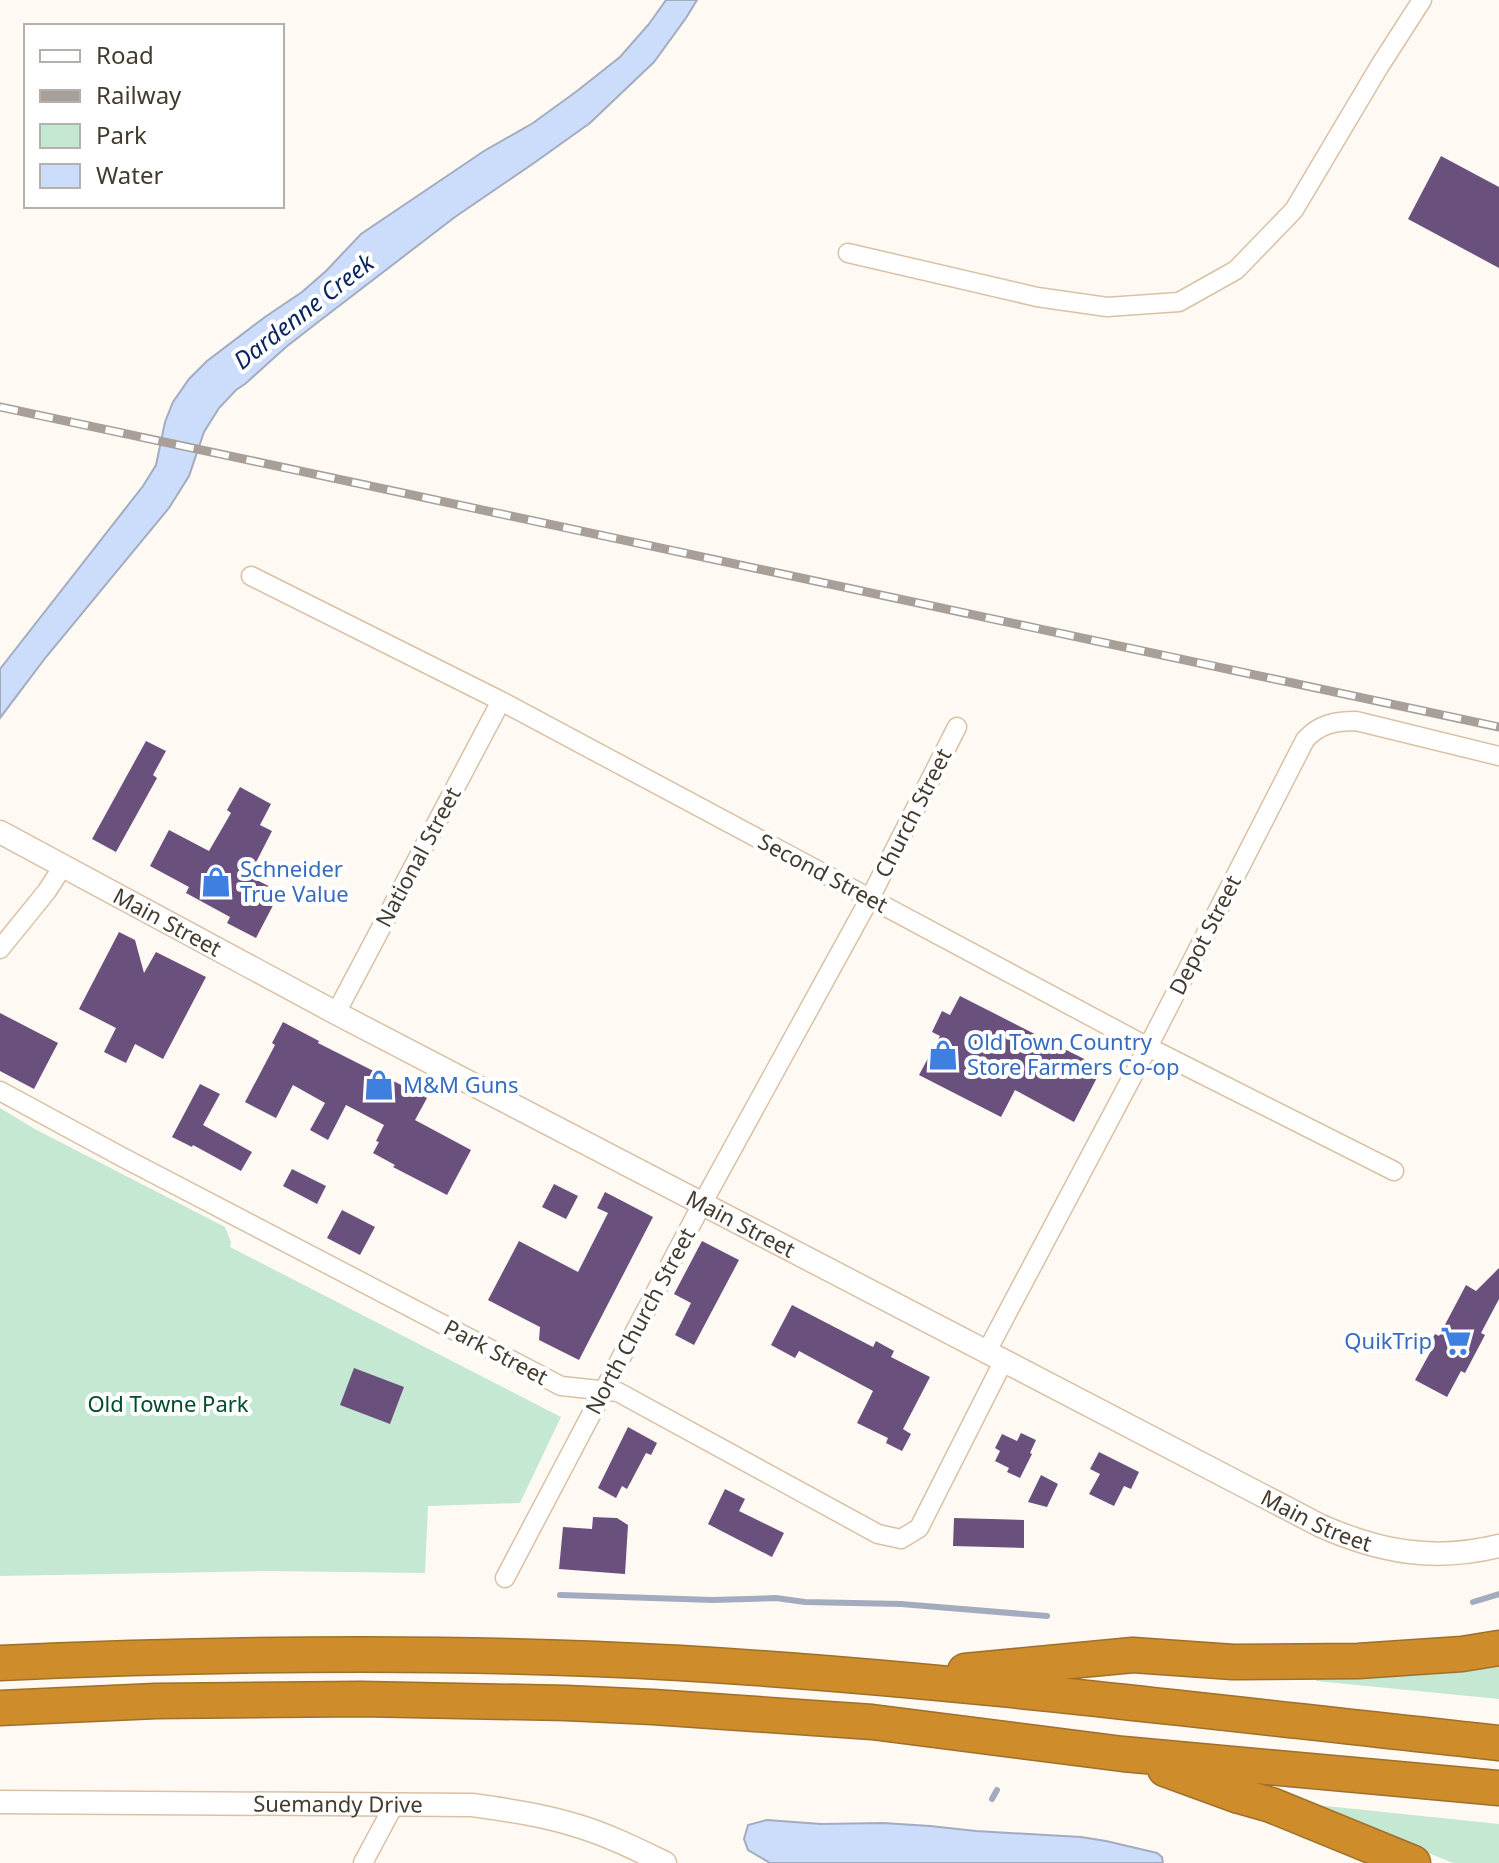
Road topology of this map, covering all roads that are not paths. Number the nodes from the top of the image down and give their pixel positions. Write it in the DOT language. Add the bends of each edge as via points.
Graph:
graph roads {
  1 [pos="1422,0"];
  2 [pos="848,253"];
  3 [pos="251,576"];
  4 [pos="501,701"];
  5 [pos="957,727"];
  6 [pos="1499,756"];
  7 [pos="0,832"];
  8 [pos="63,866"];
  9 [pos="870,898"];
  10 [pos="0,949"];
  11 [pos="336,1013"];
  12 [pos="1148,1047"];
  13 [pos="0,1091"];
  14 [pos="1394,1171"];
  15 [pos="702,1204"];
  16 [pos="994,1358"];
  17 [pos="602,1391"];
  18 [pos="1499,1546"];
  19 [pos="505,1578"];
  20 [pos="1499,1648"];
  21 [pos="0,1663"];
  22 [pos="889,1678"];
  23 [pos="0,1708"];
  24 [pos="1499,1743"];
  25 [pos="1123,1754"];
  26 [pos="1499,1788"];
  27 [pos="0,1802"];
  28 [pos="395,1803"];
  29 [pos="363,1863"];
  30 [pos="665,1863"];
  31 [pos="1413,1863"];
  1 -- 2 [label="street" via="1294,210 1236,270 1179,302 1107,307 1037,297"];
  3 -- 4 [label="street, Second Street"];
  4 -- 9 [label="street, Second Street"];
  4 -- 11 [label="street, National Street"];
  5 -- 9 [label="street, Church Street"];
  6 -- 12 [label="street, Depot Street" via="1356,721 1313,731"];
  7 -- 8 [label="street, Main Street"];
  8 -- 10 [label="street"];
  8 -- 11 [label="street, Main Street"];
  9 -- 12 [label="street, Second Street"];
  9 -- 15 [label="street, North Church Street"];
  11 -- 15 [label="street, Main Street"];
  12 -- 14 [label="street, Second Street"];
  12 -- 16 [label="street, Depot Street"];
  13 -- 17 [label="street, Park Street" via="561,1386"];
  15 -- 16 [label="street, Main Street"];
  15 -- 17 [label="street, North Church Street"];
  16 -- 17 [label="street, Park Street" via="919,1528 901,1539 878,1534 618,1392"];
  16 -- 18 [label="street, Main Street" via="1353,1540 1432,1554"];
  17 -- 19 [label="street, North Church Street"];
  20 -- 22 [label="highway" via="1358,1661 1233,1662 1133,1655"];
  21 -- 22 [label="highway" via="210,1655 473,1655"];
  22 -- 24 [label="highway"];
  23 -- 25 [label="highway" via="361,1699 566,1703 872,1722"];
  25 -- 26 [label="highway"];
  25 -- 31 [label="highway" via="1271,1805"];
  27 -- 28 [label="street, Suemandy Drive"];
  28 -- 29 [label="street"];
  28 -- 30 [label="street, Suemandy Drive" via="472,1805 536,1815 618,1840"];
}
